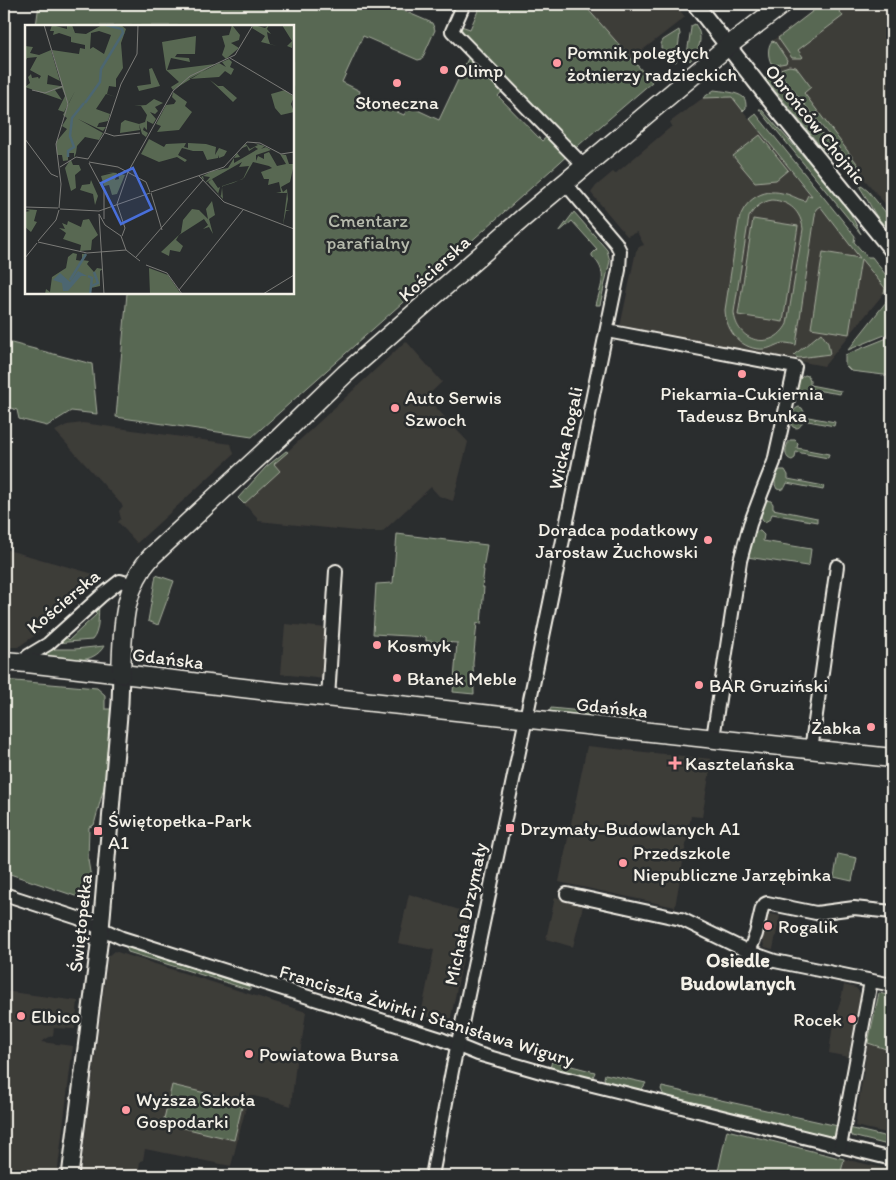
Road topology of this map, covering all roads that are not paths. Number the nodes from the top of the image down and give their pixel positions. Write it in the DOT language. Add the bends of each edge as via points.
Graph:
graph roads {
  1 [pos="464,4"];
  2 [pos="695,4"];
  3 [pos="783,4"];
  4 [pos="728,46"];
  5 [pos="585,166"];
  6 [pos="564,183"];
  7 [pos="892,250"];
  8 [pos="607,331"];
  9 [pos="838,566"];
  10 [pos="336,571"];
  11 [pos="133,585"];
  12 [pos="4,661"];
  13 [pos="26,663"];
  14 [pos="121,674"];
  15 [pos="328,698"];
  16 [pos="526,719"];
  17 [pos="713,738"];
  18 [pos="811,750"];
  19 [pos="892,758"];
  20 [pos="4,894"];
  21 [pos="567,894"];
  22 [pos="892,912"];
  23 [pos="101,929"];
  24 [pos="749,952"];
  25 [pos="871,981"];
  26 [pos="892,985"];
  27 [pos="457,1045"];
  28 [pos="840,1146"];
  29 [pos="892,1159"];
  30 [pos="70,1176"];
  31 [pos="432,1176"];
  1 -- 5 [label="street" via="452,31"];
  2 -- 4 [label="street, Obrońców Chojnic"];
  3 -- 4 [label="main road, Kościerska"];
  4 -- 5 [label="main road, Kościerska"];
  4 -- 7 [label="street, Obrońców Chojnic"];
  5 -- 6 [label="main road, Kościerska"];
  6 -- 8 [label="street, Wicka Rogali" via="616,243 620,252"];
  6 -- 11 [label="main road, Kościerska" via="345,374 152,556"];
  8 -- 16 [label="street, Wicka Rogali"];
  8 -- 17 [label="street" via="795,367 774,462 750,524 740,561"];
  9 -- 18 [label="street"];
  10 -- 15 [label="street"];
  11 -- 13 [label="street, Kościerska" via="120,581 48,644 28,656"];
  11 -- 14 [label="main road, Kościerska" via="123,626"];
  12 -- 13 [label="main road, Gdańska"];
  13 -- 14 [label="main road, Gdańska"];
  14 -- 15 [label="main road, Gdańska"];
  14 -- 23 [label="street, Świętopełka"];
  15 -- 16 [label="main road, Gdańska"];
  16 -- 17 [label="main road, Gdańska"];
  16 -- 27 [label="street, Michała Drzymały"];
  17 -- 18 [label="main road, Gdańska"];
  18 -- 19 [label="main road, Gdańska"];
  20 -- 23 [label="street, Franciszka Żwirki i Stanisława Wigury" via="78,918"];
  21 -- 24 [label="street" via="681,919"];
  22 -- 24 [label="street" via="854,908 816,913 767,903 762,908"];
  23 -- 27 [label="street, Franciszka Żwirki i Stanisława Wigury"];
  23 -- 30 [label="street, Świętopełka"];
  24 -- 25 [label="street" via="775,961"];
  25 -- 26 [label="street"];
  25 -- 28 [label="street"];
  27 -- 28 [label="street, Franciszka Żwirki i Stanisława Wigury" via="548,1074"];
  27 -- 31 [label="street, Michała Drzymały"];
  28 -- 29 [label="street, Franciszka Żwirki i Stanisława Wigury"];
}
